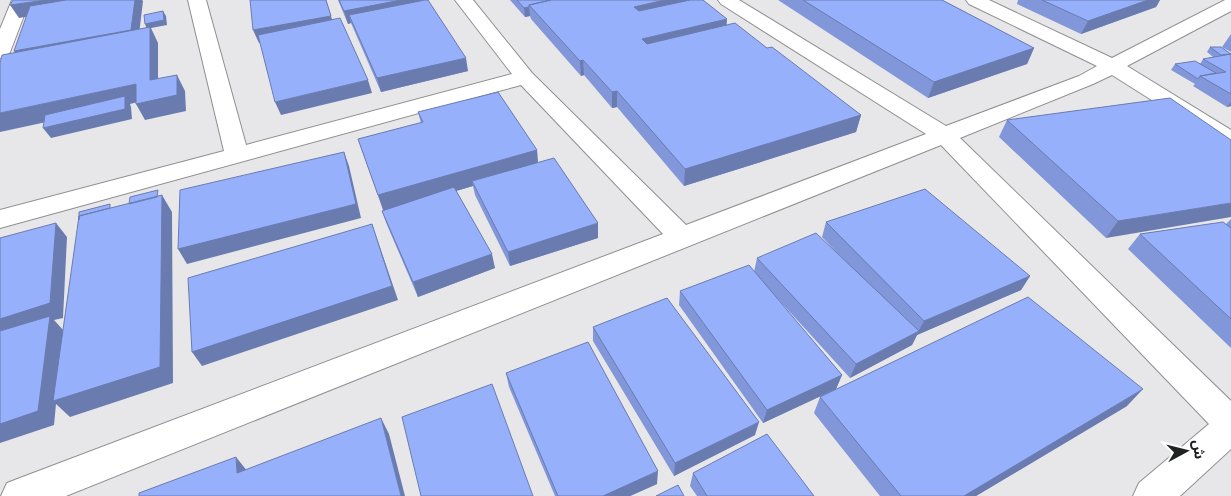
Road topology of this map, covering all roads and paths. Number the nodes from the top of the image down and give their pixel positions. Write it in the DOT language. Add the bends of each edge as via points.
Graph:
graph roads {
  1 [pos="20,0"];
  2 [pos="197,0"];
  3 [pos="464,0"];
  4 [pos="727,0"];
  5 [pos="976,0"];
  6 [pos="1231,4"];
  7 [pos="0,52"];
  8 [pos="1112,66"];
  9 [pos="526,77"];
  10 [pos="944,135"];
  11 [pos="1231,140"];
  12 [pos="237,155"];
  13 [pos="0,219"];
  14 [pos="682,237"];
  15 [pos="1231,426"];
  16 [pos="20,496"];
  17 [pos="1152,496"];
  1 -- 7 [label="street"];
  2 -- 12 [label="street"];
  3 -- 9 [label="street"];
  4 -- 10 [label="street"];
  5 -- 8 [label="street"];
  6 -- 8 [label="street"];
  8 -- 10 [label="street" via="1086,80"];
  8 -- 11 [label="street"];
  9 -- 12 [label="street"];
  9 -- 14 [label="street"];
  10 -- 14 [label="street"];
  10 -- 15 [label="street"];
  12 -- 13 [label="street"];
  14 -- 16 [label="street"];
  15 -- 17 [label="street"];
}
